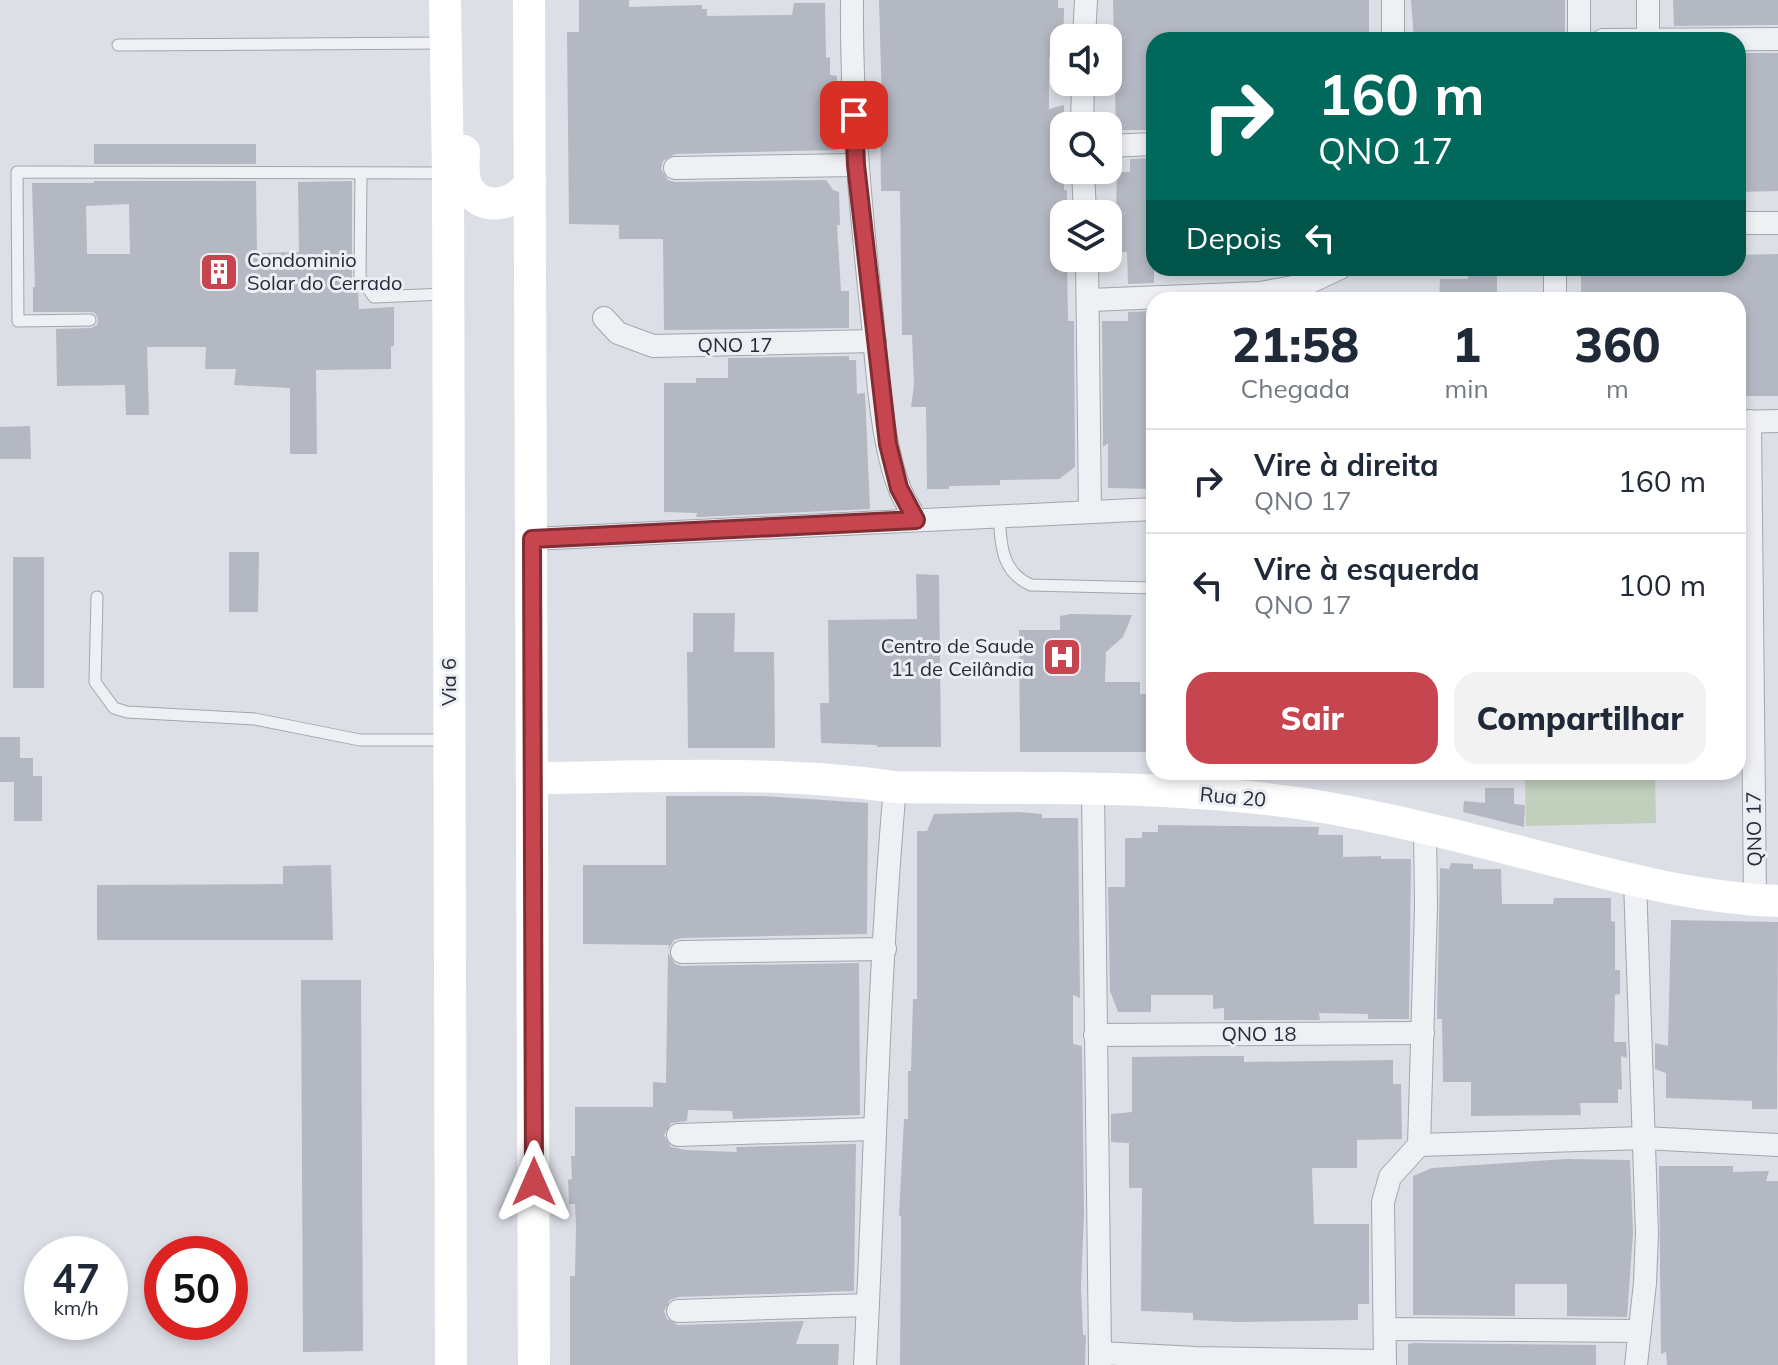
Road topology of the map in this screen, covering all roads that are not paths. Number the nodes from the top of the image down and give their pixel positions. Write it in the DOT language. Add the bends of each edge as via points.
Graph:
graph roads {
  1 [pos="445,0"];
  2 [pos="460,0"];
  3 [pos="529,0"];
  4 [pos="852,0"];
  5 [pos="1086,0"];
  6 [pos="1393,0"];
  7 [pos="1579,0"];
  8 [pos="1648,0"];
  9 [pos="1085,24"];
  10 [pos="1393,32"];
  11 [pos="1579,32"];
  12 [pos="1648,32"];
  13 [pos="1746,39"];
  14 [pos="1778,39"];
  15 [pos="445,43"];
  16 [pos="118,45"];
  17 [pos="1146,144"];
  18 [pos="1122,145"];
  19 [pos="856,165"];
  20 [pos="675,168"];
  21 [pos="361,173"];
  22 [pos="448,173"];
  23 [pos="530,183"];
  24 [pos="1746,223"];
  25 [pos="1778,223"];
  26 [pos="1088,272"];
  27 [pos="1323,276"];
  28 [pos="1266,292"];
  29 [pos="447,294"];
  30 [pos="1146,298"];
  31 [pos="1090,300"];
  32 [pos="604,318"];
  33 [pos="90,320"];
  34 [pos="875,341"];
  35 [pos="1746,421"];
  36 [pos="1778,421"];
  37 [pos="1746,465"];
  38 [pos="1146,509"];
  39 [pos="1090,512"];
  40 [pos="999,516"];
  41 [pos="916,520"];
  42 [pos="532,539"];
  43 [pos="1146,588"];
  44 [pos="97,597"];
  45 [pos="450,740"];
  46 [pos="533,778"];
  47 [pos="895,787"];
  48 [pos="1093,790"];
  49 [pos="1425,828"];
  50 [pos="1635,881"];
  51 [pos="1766,900"];
  52 [pos="885,949"];
  53 [pos="682,952"];
  54 [pos="1423,1033"];
  55 [pos="1095,1035"];
  56 [pos="874,1129"];
  57 [pos="678,1135"];
  58 [pos="1644,1138"];
  59 [pos="1419,1145"];
  60 [pos="1778,1145"];
  61 [pos="868,1305"];
  62 [pos="678,1311"];
  63 [pos="1385,1329"];
  64 [pos="1640,1331"];
  65 [pos="1100,1359"];
  66 [pos="1195,1362"];
  67 [pos="1385,1363"];
  68 [pos="451,1365"];
  69 [pos="534,1365"];
  70 [pos="865,1365"];
  71 [pos="1636,1365"];
  1 -- 15 [label="main road, Via 6"];
  2 -- 23 [label="main road" via="464,180 475,195 503,204 524,193"];
  3 -- 23 [label="main road"];
  4 -- 19 [label="street"];
  5 -- 9 [label="street"];
  6 -- 10 [label="street"];
  7 -- 11 [label="street"];
  8 -- 12 [label="street"];
  13 -- 14 [label="street"];
  15 -- 16 [label="lane"];
  15 -- 22 [label="main road, Via 6"];
  17 -- 18 [label="street"];
  19 -- 20 [label="street"];
  19 -- 34 [label="street"];
  21 -- 22 [label="lane"];
  21 -- 29 [label="lane" via="360,277 374,297"];
  21 -- 33 [label="lane" via="17,172 18,321"];
  22 -- 29 [label="main road, Via 6"];
  23 -- 42 [label="main road"];
  24 -- 25 [label="street"];
  26 -- 31 [label="street"];
  27 -- 28 [label="street"];
  29 -- 45 [label="main road, Via 6"];
  30 -- 31 [label="street"];
  31 -- 39 [label="street"];
  32 -- 34 [label="street, QNO 17" via="618,333 653,346"];
  34 -- 41 [label="street" via="888,444 899,488"];
  35 -- 36 [label="street, QNO 17"];
  37 -- 51 [label="street, QNO 17"];
  38 -- 39 [label="street"];
  39 -- 40 [label="street"];
  40 -- 41 [label="street"];
  40 -- 43 [label="lane" via="1002,551 1019,580 1031,585"];
  41 -- 42 [label="street"];
  42 -- 46 [label="main road"];
  44 -- 45 [label="lane" via="95,682 114,708 255,719 360,740"];
  45 -- 68 [label="main road, Via 6"];
  46 -- 47 [label="main road, Rua 20" via="766,776"];
  46 -- 69 [label="main road"];
  47 -- 48 [label="main road, Rua 20"];
  47 -- 52 [label="street"];
  48 -- 49 [label="main road, Rua 20" via="1218,794"];
  48 -- 55 [label="street"];
  49 -- 50 [label="main road, Rua 20"];
  49 -- 54 [label="street"];
  50 -- 51 [label="main road, Rua 20"];
  50 -- 58 [label="street"];
  52 -- 53 [label="street"];
  52 -- 56 [label="street"];
  54 -- 55 [label="street, QNO 18"];
  54 -- 59 [label="street"];
  55 -- 65 [label="street"];
  56 -- 57 [label="street"];
  56 -- 61 [label="street"];
  58 -- 59 [label="street"];
  58 -- 60 [label="street"];
  58 -- 64 [label="street" via="1647,1233"];
  59 -- 63 [label="street" via="1390,1177 1383,1202"];
  61 -- 62 [label="street"];
  61 -- 70 [label="street"];
  63 -- 64 [label="street"];
  63 -- 67 [label="street"];
  64 -- 71 [label="street"];
  65 -- 66 [label="street"];
  66 -- 67 [label="street"];
}
